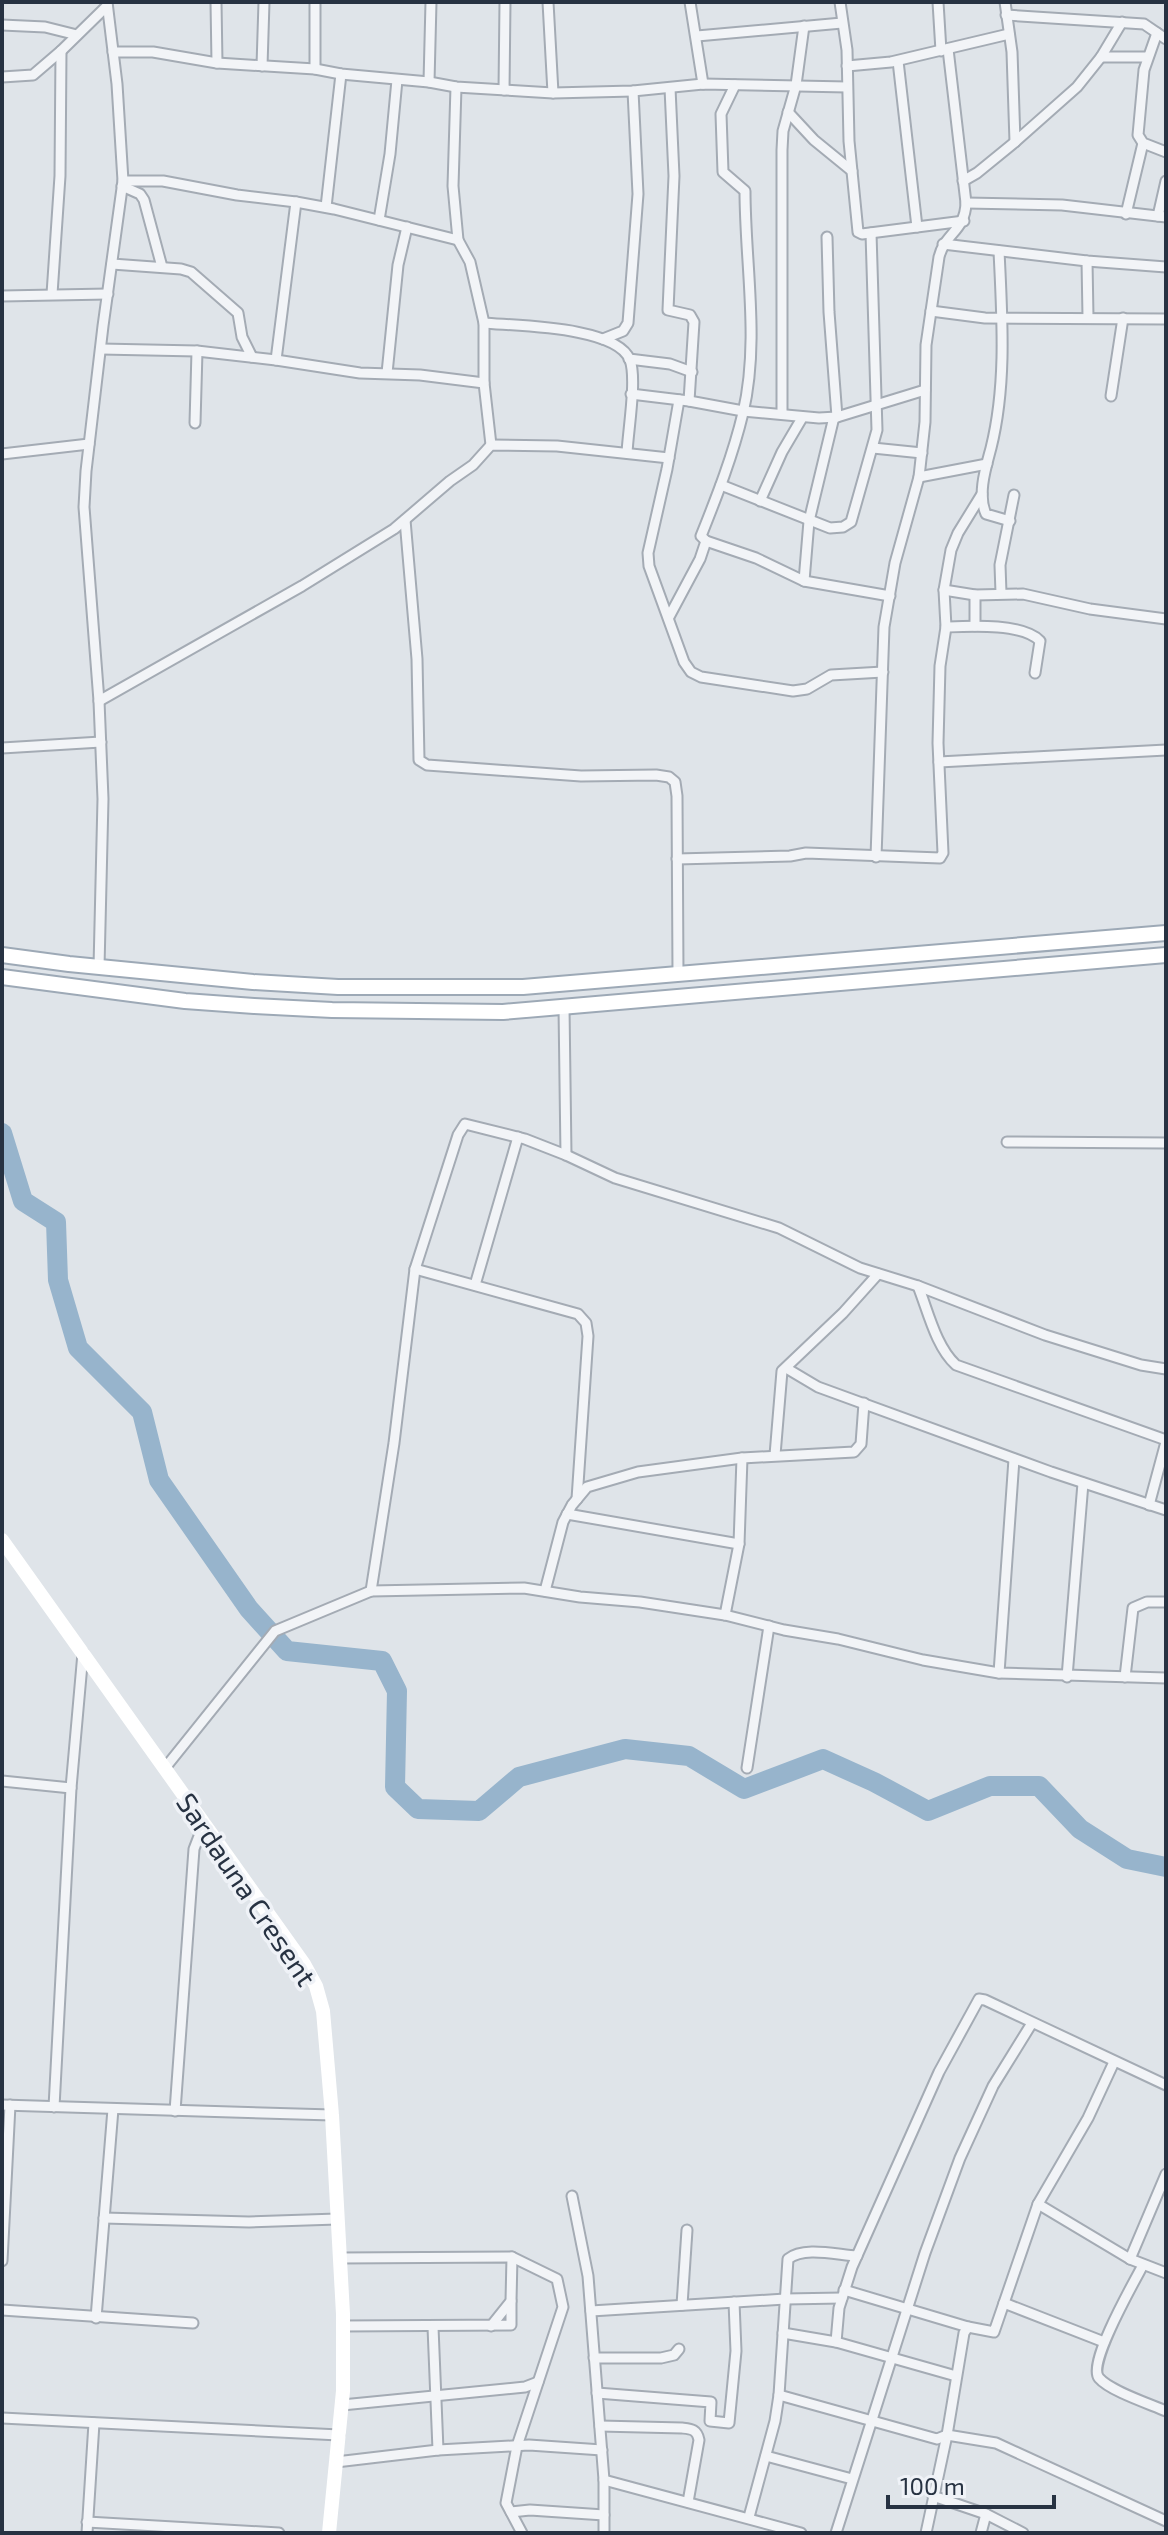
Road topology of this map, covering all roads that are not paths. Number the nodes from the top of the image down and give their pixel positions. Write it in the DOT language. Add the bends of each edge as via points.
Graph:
graph roads {
  1 [pos="216,2"];
  2 [pos="264,2"];
  3 [pos="315,2"];
  4 [pos="431,2"];
  5 [pos="505,2"];
  6 [pos="548,2"];
  7 [pos="690,2"];
  8 [pos="840,2"];
  9 [pos="938,2"];
  10 [pos="1005,2"];
  11 [pos="107,4"];
  12 [pos="1006,15"];
  13 [pos="1122,22"];
  14 [pos="842,23"];
  15 [pos="2,25"];
  16 [pos="804,26"];
  17 [pos="1009,34"];
  18 [pos="77,35"];
  19 [pos="697,36"];
  20 [pos="1162,36"];
  21 [pos="944,50"];
  22 [pos="61,51"];
  23 [pos="113,52"];
  24 [pos="1101,57"];
  25 [pos="1147,57"];
  26 [pos="898,61"];
  27 [pos="217,63"];
  28 [pos="262,66"];
  29 [pos="847,66"];
  30 [pos="315,69"];
  31 [pos="341,74"];
  32 [pos="2,77"];
  33 [pos="397,80"];
  34 [pos="429,82"];
  35 [pos="703,84"];
  36 [pos="735,85"];
  37 [pos="796,85"];
  38 [pos="456,87"];
  39 [pos="847,87"];
  40 [pos="670,88"];
  41 [pos="504,90"];
  42 [pos="633,91"];
  43 [pos="553,93"];
  44 [pos="788,112"];
  45 [pos="1015,142"];
  46 [pos="1143,143"];
  47 [pos="1166,152"];
  48 [pos="852,171"];
  49 [pos="153,181"];
  50 [pos="963,181"];
  51 [pos="1166,181"];
  52 [pos="123,184"];
  53 [pos="140,194"];
  54 [pos="296,202"];
  55 [pos="966,203"];
  56 [pos="326,207"];
  57 [pos="1126,214"];
  58 [pos="1162,216"];
  59 [pos="379,220"];
  60 [pos="964,221"];
  61 [pos="407,227"];
  62 [pos="917,227"];
  63 [pos="871,233"];
  64 [pos="827,237"];
  65 [pos="458,240"];
  66 [pos="943,244"];
  67 [pos="999,251"];
  68 [pos="1087,261"];
  69 [pos="112,264"];
  70 [pos="162,267"];
  71 [pos="1166,267"];
  72 [pos="52,294"];
  73 [pos="108,294"];
  74 [pos="2,296"];
  75 [pos="931,311"];
  76 [pos="1088,317"];
  77 [pos="1002,318"];
  78 [pos="1123,318"];
  79 [pos="1166,319"];
  80 [pos="484,323"];
  81 [pos="603,339"];
  82 [pos="101,349"];
  83 [pos="197,351"];
  84 [pos="252,357"];
  85 [pos="629,359"];
  86 [pos="276,360"];
  87 [pos="692,372"];
  88 [pos="387,373"];
  89 [pos="484,383"];
  90 [pos="925,390"];
  91 [pos="631,394"];
  92 [pos="1111,396"];
  93 [pos="684,400"];
  94 [pos="877,403"];
  95 [pos="743,411"];
  96 [pos="782,414"];
  97 [pos="836,417"];
  98 [pos="802,418"];
  99 [pos="195,423"];
  100 [pos="89,444"];
  101 [pos="491,445"];
  102 [pos="873,448"];
  103 [pos="627,453"];
  104 [pos="922,453"];
  105 [pos="2,454"];
  106 [pos="669,458"];
  107 [pos="987,464"];
  108 [pos="919,477"];
  109 [pos="721,485"];
  110 [pos="982,494"];
  111 [pos="1014,495"];
  112 [pos="760,501"];
  113 [pos="405,520"];
  114 [pos="809,521"];
  115 [pos="1010,521"];
  116 [pos="706,541"];
  117 [pos="804,581"];
  118 [pos="944,590"];
  119 [pos="1001,593"];
  120 [pos="975,595"];
  121 [pos="890,596"];
  122 [pos="669,617"];
  123 [pos="1166,619"];
  124 [pos="975,626"];
  125 [pos="946,627"];
  126 [pos="883,672"];
  127 [pos="1035,673"];
  128 [pos="99,701"];
  129 [pos="101,742"];
  130 [pos="2,748"];
  131 [pos="1166,750"];
  132 [pos="939,762"];
  133 [pos="876,857"];
  134 [pos="677,859"];
  135 [pos="1166,933"];
  136 [pos="2,955"];
  137 [pos="1166,955"];
  138 [pos="99,967"];
  139 [pos="678,974"];
  140 [pos="2,977"];
  141 [pos="564,1007"];
  142 [pos="518,1137"];
  143 [pos="1007,1142"];
  144 [pos="1166,1143"];
  145 [pos="566,1155"];
  146 [pos="415,1269"];
  147 [pos="878,1274"];
  148 [pos="475,1285"];
  149 [pos="918,1286"];
  150 [pos="786,1368"];
  151 [pos="1166,1369"];
  152 [pos="864,1403"];
  153 [pos="1166,1441"];
  154 [pos="775,1455"];
  155 [pos="742,1458"];
  156 [pos="1014,1459"];
  157 [pos="1083,1483"];
  158 [pos="577,1499"];
  159 [pos="1149,1505"];
  160 [pos="1166,1510"];
  161 [pos="567,1514"];
  162 [pos="2,1540"];
  163 [pos="739,1544"];
  164 [pos="371,1591"];
  165 [pos="545,1591"];
  166 [pos="1166,1602"];
  167 [pos="725,1615"];
  168 [pos="769,1626"];
  169 [pos="83,1653"];
  170 [pos="999,1673"];
  171 [pos="1067,1677"];
  172 [pos="1125,1677"];
  173 [pos="1166,1678"];
  174 [pos="165,1768"];
  175 [pos="747,1768"];
  176 [pos="2,1781"];
  177 [pos="71,1788"];
  178 [pos="204,1823"];
  179 [pos="1032,2023"];
  180 [pos="1114,2062"];
  181 [pos="1166,2085"];
  182 [pos="6,2105"];
  183 [pos="54,2107"];
  184 [pos="113,2109"];
  185 [pos="175,2111"];
  186 [pos="332,2115"];
  187 [pos="1166,2174"];
  188 [pos="572,2196"];
  189 [pos="1038,2204"];
  190 [pos="104,2218"];
  191 [pos="337,2219"];
  192 [pos="687,2230"];
  193 [pos="857,2256"];
  194 [pos="512,2257"];
  195 [pos="340,2258"];
  196 [pos="1130,2259"];
  197 [pos="2,2261"];
  198 [pos="1143,2265"];
  199 [pos="1166,2273"];
  200 [pos="843,2294"];
  201 [pos="785,2299"];
  202 [pos="511,2301"];
  203 [pos="734,2302"];
  204 [pos="1004,2303"];
  205 [pos="682,2305"];
  206 [pos="907,2308"];
  207 [pos="2,2310"];
  208 [pos="591,2311"];
  209 [pos="96,2318"];
  210 [pos="193,2323"];
  211 [pos="343,2326"];
  212 [pos="491,2326"];
  213 [pos="433,2327"];
  214 [pos="968,2327"];
  215 [pos="783,2333"];
  216 [pos="836,2342"];
  217 [pos="1104,2342"];
  218 [pos="679,2349"];
  219 [pos="891,2357"];
  220 [pos="594,2358"];
  221 [pos="956,2376"];
  222 [pos="538,2382"];
  223 [pos="597,2393"];
  224 [pos="779,2395"];
  225 [pos="435,2397"];
  226 [pos="342,2405"];
  227 [pos="1166,2411"];
  228 [pos="2,2418"];
  229 [pos="870,2421"];
  230 [pos="94,2423"];
  231 [pos="600,2426"];
  232 [pos="339,2435"];
  233 [pos="947,2435"];
  234 [pos="517,2446"];
  235 [pos="438,2450"];
  236 [pos="602,2450"];
  237 [pos="766,2456"];
  238 [pos="336,2462"];
  239 [pos="852,2479"];
  240 [pos="604,2480"];
  241 [pos="933,2496"];
  242 [pos="688,2502"];
  243 [pos="511,2512"];
  244 [pos="986,2514"];
  245 [pos="604,2515"];
  246 [pos="749,2517"];
  247 [pos="1166,2521"];
  248 [pos="87,2522"];
  249 [pos="87,2533"];
  250 [pos="279,2533"];
  251 [pos="329,2533"];
  252 [pos="522,2533"];
  253 [pos="604,2533"];
  254 [pos="801,2533"];
  255 [pos="836,2533"];
  256 [pos="926,2533"];
  257 [pos="981,2533"];
  258 [pos="1023,2533"];
  1 -- 27 [label="street"];
  2 -- 28 [label="street"];
  3 -- 30 [label="street"];
  4 -- 34 [label="street"];
  5 -- 41 [label="street"];
  6 -- 43 [label="street"];
  7 -- 19 [label="street"];
  8 -- 14 [label="street"];
  9 -- 21 [label="street"];
  10 -- 12 [label="street"];
  11 -- 18 [label="street"];
  11 -- 23 [label="street"];
  12 -- 13 [label="street"];
  12 -- 17 [label="street"];
  13 -- 20 [label="street" via="1144,24"];
  13 -- 24 [label="street"];
  14 -- 16 [label="street"];
  14 -- 29 [label="street"];
  15 -- 18 [label="street"];
  16 -- 19 [label="street"];
  16 -- 37 [label="street"];
  17 -- 21 [label="street"];
  17 -- 45 [label="street"];
  18 -- 22 [label="street"];
  19 -- 35 [label="street"];
  20 -- 25 [label="street"];
  21 -- 26 [label="street"];
  21 -- 50 [label="street"];
  22 -- 32 [label="street" via="29,76"];
  22 -- 72 [label="street"];
  23 -- 27 [label="street" via="165,53"];
  23 -- 52 [label="street"];
  24 -- 25 [label="street"];
  24 -- 45 [label="street" via="1077,87"];
  25 -- 46 [label="street" via="1138,135"];
  26 -- 29 [label="street"];
  26 -- 62 [label="street"];
  27 -- 28 [label="street"];
  28 -- 30 [label="street"];
  29 -- 39 [label="street"];
  30 -- 31 [label="street"];
  31 -- 33 [label="street"];
  31 -- 56 [label="street"];
  33 -- 34 [label="street"];
  33 -- 59 [label="street"];
  34 -- 38 [label="street"];
  35 -- 36 [label="street"];
  35 -- 40 [label="street"];
  36 -- 37 [label="street"];
  36 -- 95 [label="street" via="721,114 725,176 745,191 750,337"];
  37 -- 39 [label="street"];
  37 -- 44 [label="street"];
  38 -- 41 [label="street"];
  38 -- 65 [label="street" via="453,186"];
  39 -- 48 [label="street"];
  40 -- 42 [label="street"];
  40 -- 87 [label="street" via="674,176 668,310 690,315 694,322"];
  41 -- 43 [label="street"];
  42 -- 43 [label="street"];
  42 -- 81 [label="street" via="638,194 628,323 623,331"];
  44 -- 48 [label="street"];
  44 -- 96 [label="street" via="782,150"];
  45 -- 50 [label="street"];
  46 -- 47 [label="street"];
  46 -- 57 [label="street"];
  48 -- 63 [label="street" via="858,232"];
  49 -- 52 [label="street"];
  49 -- 53 [label="street"];
  49 -- 54 [label="street"];
  50 -- 55 [label="street"];
  51 -- 58 [label="street"];
  52 -- 53 [label="street"];
  52 -- 69 [label="street"];
  53 -- 70 [label="street"];
  54 -- 56 [label="street"];
  54 -- 86 [label="street"];
  55 -- 57 [label="street" via="1062,205"];
  55 -- 60 [label="street"];
  56 -- 59 [label="street"];
  57 -- 58 [label="street"];
  59 -- 61 [label="street"];
  60 -- 62 [label="street"];
  60 -- 66 [label="street"];
  61 -- 65 [label="street"];
  61 -- 88 [label="street"];
  62 -- 63 [label="street"];
  63 -- 94 [label="street"];
  64 -- 97 [label="street"];
  65 -- 80 [label="street" via="470,262"];
  66 -- 67 [label="street"];
  66 -- 75 [label="street"];
  67 -- 68 [label="street"];
  67 -- 77 [label="street"];
  68 -- 71 [label="street"];
  68 -- 76 [label="street"];
  69 -- 70 [label="street"];
  69 -- 73 [label="street"];
  70 -- 84 [label="street" via="187,270 232,306"];
  72 -- 73 [label="street"];
  72 -- 74 [label="street"];
  73 -- 82 [label="street"];
  75 -- 77 [label="street"];
  75 -- 90 [label="street"];
  76 -- 77 [label="street"];
  76 -- 78 [label="street"];
  77 -- 107 [label="street" via="1000,390"];
  78 -- 79 [label="street"];
  78 -- 92 [label="street"];
  80 -- 81 [label="street" via="561,329"];
  80 -- 89 [label="street"];
  81 -- 85 [label="street" via="619,346"];
  82 -- 83 [label="street"];
  82 -- 100 [label="street"];
  83 -- 84 [label="street"];
  83 -- 99 [label="street"];
  84 -- 86 [label="street"];
  85 -- 87 [label="street"];
  85 -- 91 [label="street"];
  86 -- 88 [label="street"];
  87 -- 93 [label="street"];
  88 -- 89 [label="street"];
  89 -- 101 [label="street"];
  90 -- 94 [label="street"];
  90 -- 104 [label="street"];
  91 -- 93 [label="street"];
  91 -- 103 [label="street"];
  93 -- 95 [label="street"];
  93 -- 106 [label="street"];
  94 -- 97 [label="street"];
  94 -- 102 [label="street"];
  95 -- 96 [label="street"];
  95 -- 109 [label="street"];
  96 -- 98 [label="street"];
  97 -- 98 [label="street"];
  97 -- 114 [label="street"];
  98 -- 112 [label="street"];
  100 -- 105 [label="street"];
  100 -- 128 [label="street" via="84,507"];
  101 -- 103 [label="street"];
  101 -- 113 [label="street"];
  102 -- 104 [label="street"];
  102 -- 114 [label="street" via="851,522 838,528"];
  103 -- 106 [label="street"];
  104 -- 108 [label="street"];
  106 -- 122 [label="street" via="648,553"];
  107 -- 108 [label="street"];
  107 -- 110 [label="street"];
  108 -- 121 [label="street"];
  109 -- 112 [label="street"];
  109 -- 116 [label="street" via="701,536"];
  110 -- 115 [label="street" via="984,513"];
  110 -- 118 [label="street" via="951,550"];
  111 -- 115 [label="street"];
  112 -- 114 [label="street"];
  113 -- 128 [label="street" via="302,586"];
  113 -- 134 [label="street" via="417,659 417,750 422,764 669,777 677,796"];
  114 -- 117 [label="street"];
  115 -- 119 [label="street" via="1000,565"];
  116 -- 117 [label="street"];
  116 -- 122 [label="street"];
  117 -- 121 [label="street"];
  118 -- 120 [label="street"];
  118 -- 125 [label="street"];
  119 -- 120 [label="street"];
  119 -- 123 [label="street"];
  120 -- 124 [label="street"];
  121 -- 126 [label="street"];
  122 -- 126 [label="street" via="684,662 701,677 793,691 831,675"];
  124 -- 125 [label="street"];
  124 -- 127 [label="street" via="1037,638"];
  125 -- 132 [label="street"];
  126 -- 133 [label="street"];
  128 -- 129 [label="street"];
  129 -- 130 [label="street"];
  129 -- 138 [label="street"];
  131 -- 132 [label="street"];
  132 -- 133 [label="street" via="940,858"];
  133 -- 134 [label="street" via="806,853"];
  134 -- 139 [label="street"];
  135 -- 139 [label="main road"];
  136 -- 138 [label="main road"];
  137 -- 141 [label="main road"];
  138 -- 139 [label="main road" via="253,982 383,987 523,987"];
  140 -- 141 [label="main road" via="185,1001 332,1010 503,1012"];
  141 -- 145 [label="street"];
  142 -- 145 [label="street"];
  142 -- 146 [label="street" via="462,1127"];
  142 -- 148 [label="street"];
  143 -- 144 [label="street"];
  145 -- 147 [label="street" via="615,1178 779,1228"];
  146 -- 148 [label="street"];
  146 -- 164 [label="street"];
  147 -- 149 [label="street"];
  147 -- 150 [label="street"];
  148 -- 158 [label="street" via="578,1314 586,1323"];
  149 -- 151 [label="street" via="1045,1335"];
  149 -- 153 [label="street" via="956,1365"];
  150 -- 152 [label="street" via="818,1387"];
  150 -- 154 [label="street"];
  152 -- 154 [label="street" via="861,1444 854,1452"];
  152 -- 156 [label="street"];
  153 -- 159 [label="street"];
  154 -- 155 [label="street"];
  155 -- 158 [label="street" via="638,1472 587,1487"];
  155 -- 163 [label="street"];
  156 -- 157 [label="street"];
  156 -- 170 [label="street"];
  157 -- 159 [label="street"];
  157 -- 171 [label="street"];
  158 -- 161 [label="street"];
  159 -- 160 [label="street"];
  161 -- 163 [label="street"];
  161 -- 165 [label="street"];
  162 -- 169 [label="main road, Sardauna Cresent"];
  163 -- 167 [label="street"];
  164 -- 165 [label="street"];
  164 -- 174 [label="street" via="272,1634"];
  165 -- 167 [label="street"];
  166 -- 172 [label="street" via="1133,1608"];
  167 -- 168 [label="street"];
  168 -- 170 [label="street"];
  168 -- 175 [label="street"];
  169 -- 174 [label="main road, Sardauna Cresent"];
  169 -- 177 [label="street"];
  170 -- 171 [label="street"];
  171 -- 172 [label="street"];
  172 -- 173 [label="street"];
  174 -- 178 [label="main road, Sardauna Cresent"];
  176 -- 177 [label="street"];
  177 -- 183 [label="street"];
  178 -- 185 [label="street" via="194,1849"];
  178 -- 186 [label="main road, Sardauna Cresent" via="316,1986"];
  179 -- 180 [label="street"];
  179 -- 193 [label="street" via="977,2001 939,2072"];
  179 -- 206 [label="street" via="971,2132"];
  180 -- 181 [label="street"];
  180 -- 189 [label="street"];
  182 -- 183 [label="street"];
  182 -- 197 [label="street"];
  183 -- 184 [label="street"];
  184 -- 185 [label="street"];
  184 -- 190 [label="street"];
  185 -- 186 [label="street"];
  186 -- 191 [label="main road, Sardauna Cresent"];
  187 -- 196 [label="street"];
  188 -- 208 [label="street"];
  189 -- 196 [label="street"];
  189 -- 204 [label="street"];
  190 -- 191 [label="street"];
  190 -- 209 [label="street"];
  191 -- 195 [label="main road, Sardauna Cresent"];
  192 -- 205 [label="street"];
  193 -- 200 [label="street"];
  193 -- 201 [label="street" via="791,2256"];
  194 -- 195 [label="street"];
  194 -- 202 [label="street"];
  194 -- 222 [label="street" via="557,2279 563,2307"];
  195 -- 211 [label="main road, Sardauna Cresent"];
  196 -- 198 [label="street"];
  198 -- 199 [label="street"];
  198 -- 217 [label="street"];
  200 -- 201 [label="street"];
  200 -- 206 [label="street"];
  200 -- 216 [label="street"];
  201 -- 203 [label="street"];
  201 -- 215 [label="street"];
  202 -- 212 [label="street"];
  202 -- 212 [label="street" via="511,2325"];
  203 -- 205 [label="street"];
  203 -- 223 [label="street" via="736,2351 729,2423 710,2421 711,2402"];
  204 -- 214 [label="street" via="994,2332"];
  204 -- 217 [label="street"];
  205 -- 208 [label="street"];
  206 -- 214 [label="street"];
  206 -- 219 [label="street"];
  207 -- 209 [label="street"];
  208 -- 220 [label="street"];
  209 -- 210 [label="street"];
  211 -- 213 [label="street"];
  211 -- 226 [label="main road, Sardauna Cresent"];
  212 -- 213 [label="street"];
  213 -- 225 [label="street"];
  214 -- 221 [label="street"];
  215 -- 216 [label="street"];
  215 -- 224 [label="street"];
  216 -- 219 [label="street"];
  217 -- 227 [label="street" via="1096,2365 1099,2379"];
  218 -- 220 [label="street" via="661,2358"];
  219 -- 221 [label="street"];
  219 -- 229 [label="street"];
  220 -- 223 [label="street"];
  221 -- 233 [label="street"];
  222 -- 225 [label="street"];
  222 -- 234 [label="street"];
  223 -- 231 [label="street"];
  224 -- 229 [label="street"];
  224 -- 237 [label="street"];
  225 -- 226 [label="street"];
  225 -- 235 [label="street"];
  226 -- 232 [label="main road, Sardauna Cresent"];
  228 -- 230 [label="street"];
  229 -- 233 [label="street" via="937,2439"];
  229 -- 239 [label="street"];
  230 -- 232 [label="street"];
  230 -- 248 [label="street"];
  231 -- 236 [label="street"];
  231 -- 242 [label="street" via="698,2433"];
  232 -- 238 [label="main road, Sardauna Cresent"];
  233 -- 241 [label="street"];
  233 -- 247 [label="street" via="1013,2449"];
  234 -- 235 [label="street"];
  234 -- 236 [label="street"];
  234 -- 243 [label="street" via="506,2503"];
  235 -- 238 [label="street"];
  236 -- 240 [label="street"];
  237 -- 239 [label="street"];
  237 -- 246 [label="street"];
  238 -- 251 [label="main road, Sardauna Cresent"];
  239 -- 255 [label="street"];
  240 -- 242 [label="street"];
  240 -- 245 [label="street"];
  241 -- 244 [label="street"];
  241 -- 256 [label="street"];
  242 -- 246 [label="street"];
  243 -- 245 [label="street"];
  243 -- 252 [label="street"];
  244 -- 257 [label="street"];
  244 -- 258 [label="street"];
  245 -- 253 [label="street"];
  246 -- 254 [label="street"];
  248 -- 249 [label="street"];
  248 -- 250 [label="street"];
}
